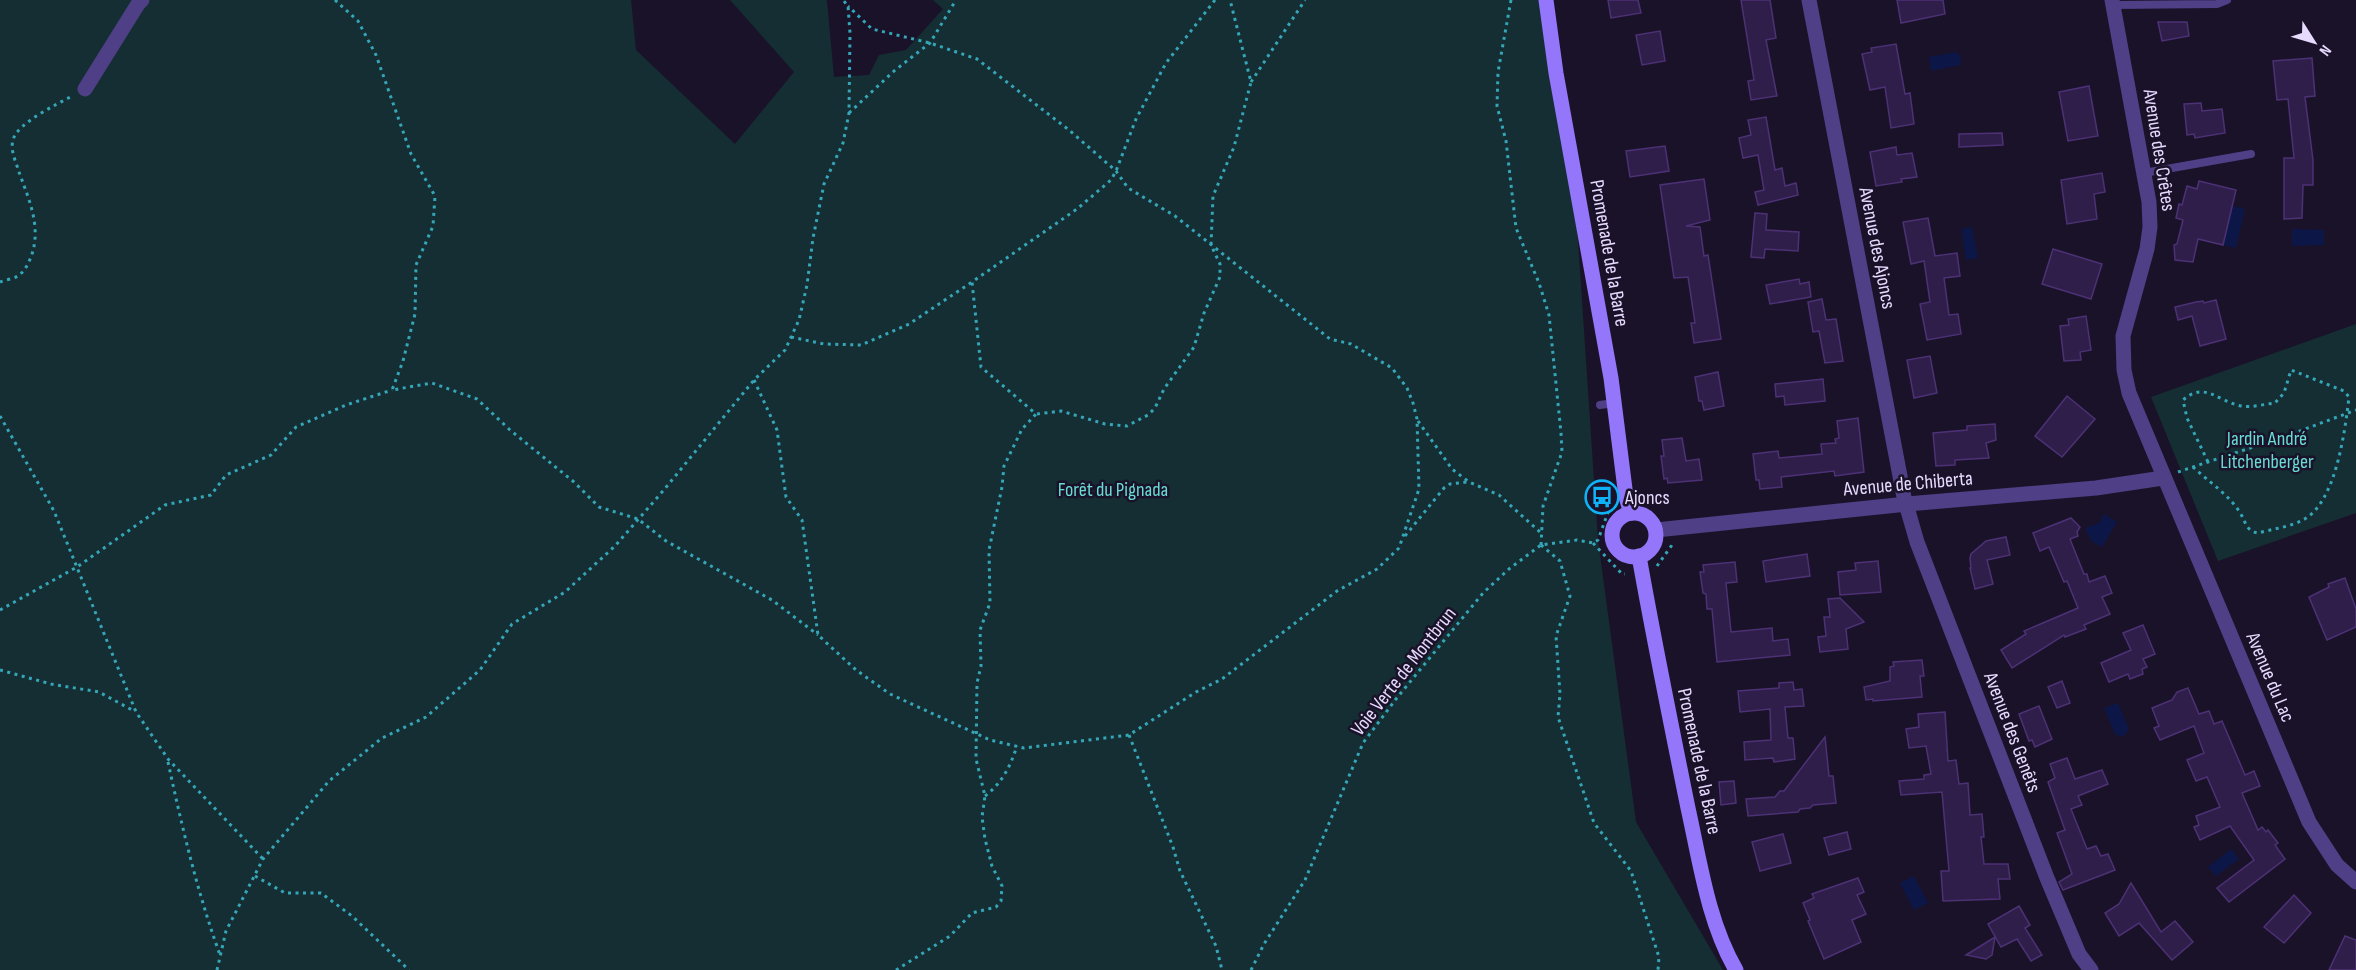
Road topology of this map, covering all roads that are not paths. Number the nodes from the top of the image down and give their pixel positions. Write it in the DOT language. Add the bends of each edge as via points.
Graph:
graph roads {
  1 [pos="142,0"];
  2 [pos="1546,0"];
  3 [pos="1809,0"];
  4 [pos="2227,0"];
  5 [pos="2113,3"];
  6 [pos="85,89"];
  7 [pos="2250,154"];
  8 [pos="2144,172"];
  9 [pos="2169,475"];
  10 [pos="1907,504"];
  11 [pos="1631,513"];
  12 [pos="1656,530"];
  13 [pos="1639,556"];
  14 [pos="2356,882"];
  15 [pos="1736,970"];
  16 [pos="2091,970"];
  1 -- 6 [label="street"];
  2 -- 11 [label="main road, Promenade de la Barre" via="1607,404"];
  3 -- 10 [label="street, Avenue des Ajoncs" via="1898,474"];
  4 -- 5 [label="lane" via="2217,4"];
  5 -- 8 [label="street, Avenue des Crêtes"];
  7 -- 8 [label="lane"];
  8 -- 9 [label="street, Avenue des Crêtes" via="2150,226 2123,336 2124,370 2129,393"];
  9 -- 10 [label="street, Avenue de Chiberta" via="2096,488"];
  9 -- 14 [label="street, Avenue du Lac" via="2309,822 2337,865"];
  10 -- 12 [label="street, Avenue de Chiberta"];
  10 -- 16 [label="street, Avenue des Genêts" via="1917,542 2047,878 2079,954"];
  11 -- 12 [label="main road" via="1647,516"];
  11 -- 13 [label="main road" via="1617,521 1612,531 1613,542 1623,554"];
  12 -- 13 [label="main road" via="1651,549"];
  13 -- 15 [label="main road, Promenade de la Barre" via="1706,893 1726,954"];
}
